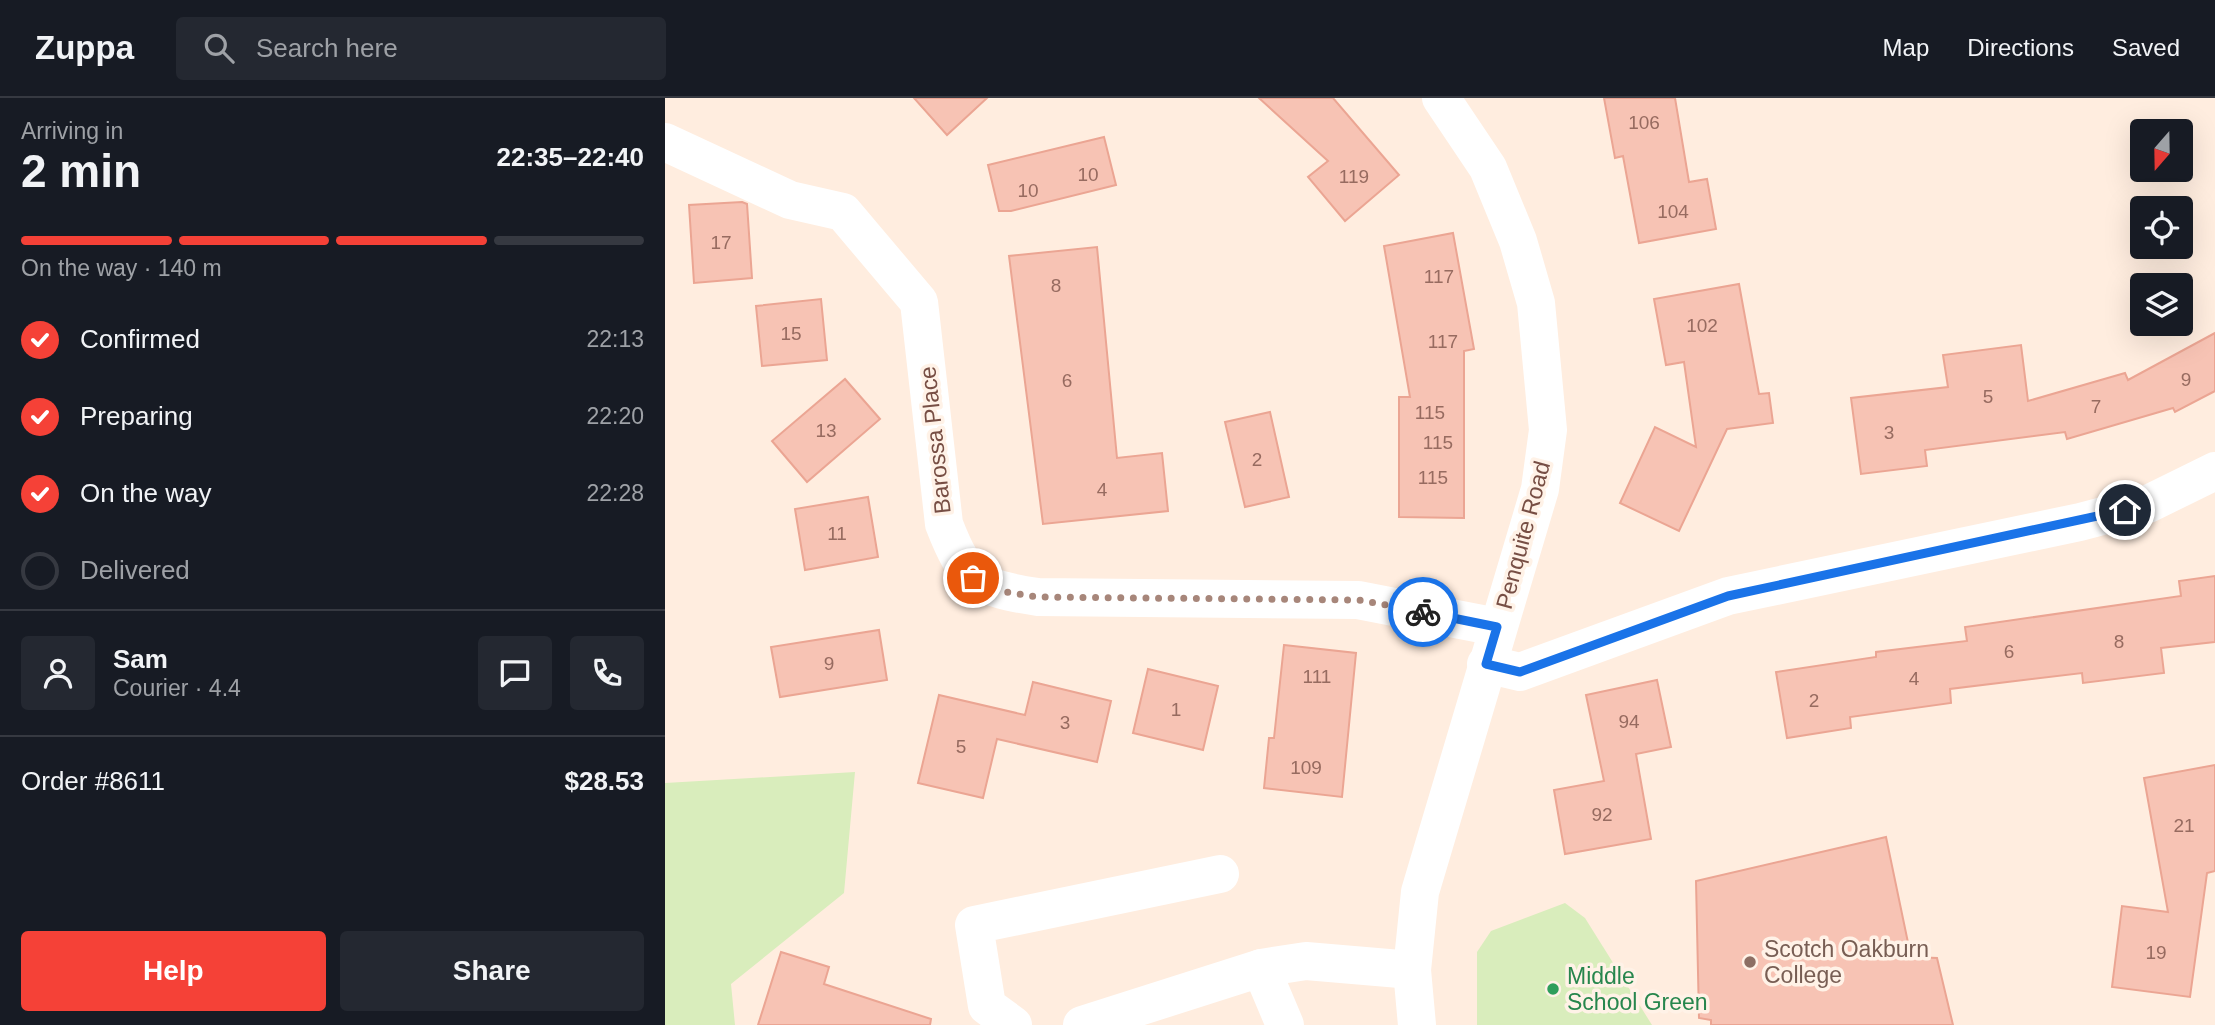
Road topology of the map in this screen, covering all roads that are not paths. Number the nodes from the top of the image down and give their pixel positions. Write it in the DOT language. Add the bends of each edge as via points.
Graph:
graph roads {
  1 [pos="1441,98"];
  2 [pos="665,142"];
  3 [pos="2215,471"];
  4 [pos="1497,627"];
  5 [pos="1486,664"];
  6 [pos="1220,874"];
  7 [pos="1261,968"];
  8 [pos="1412,970"];
  9 [pos="1013,1025"];
  10 [pos="1082,1025"];
  11 [pos="1285,1025"];
  12 [pos="1417,1025"];
  1 -- 4 [label="street, Penquite Road" via="1488,168 1518,241 1536,303 1545,374 1548,430 1540,489"];
  2 -- 4 [label="street, Barossa Place" via="790,200 842,212 919,302 944,524 956,554 973,578 1000,591 1038,597 1359,600"];
  3 -- 5 [label="street" via="2148,504 2080,522 1728,596 1520,672"];
  4 -- 5 [label="street, Penquite Road"];
  5 -- 8 [label="street, Penquite Road" via="1420,892"];
  6 -- 9 [label="street" via="974,925 987,1006"];
  7 -- 8 [label="street" via="1306,961"];
  7 -- 10 [label="street"];
  7 -- 11 [label="street"];
  8 -- 12 [label="street, Penquite Road"];
}
